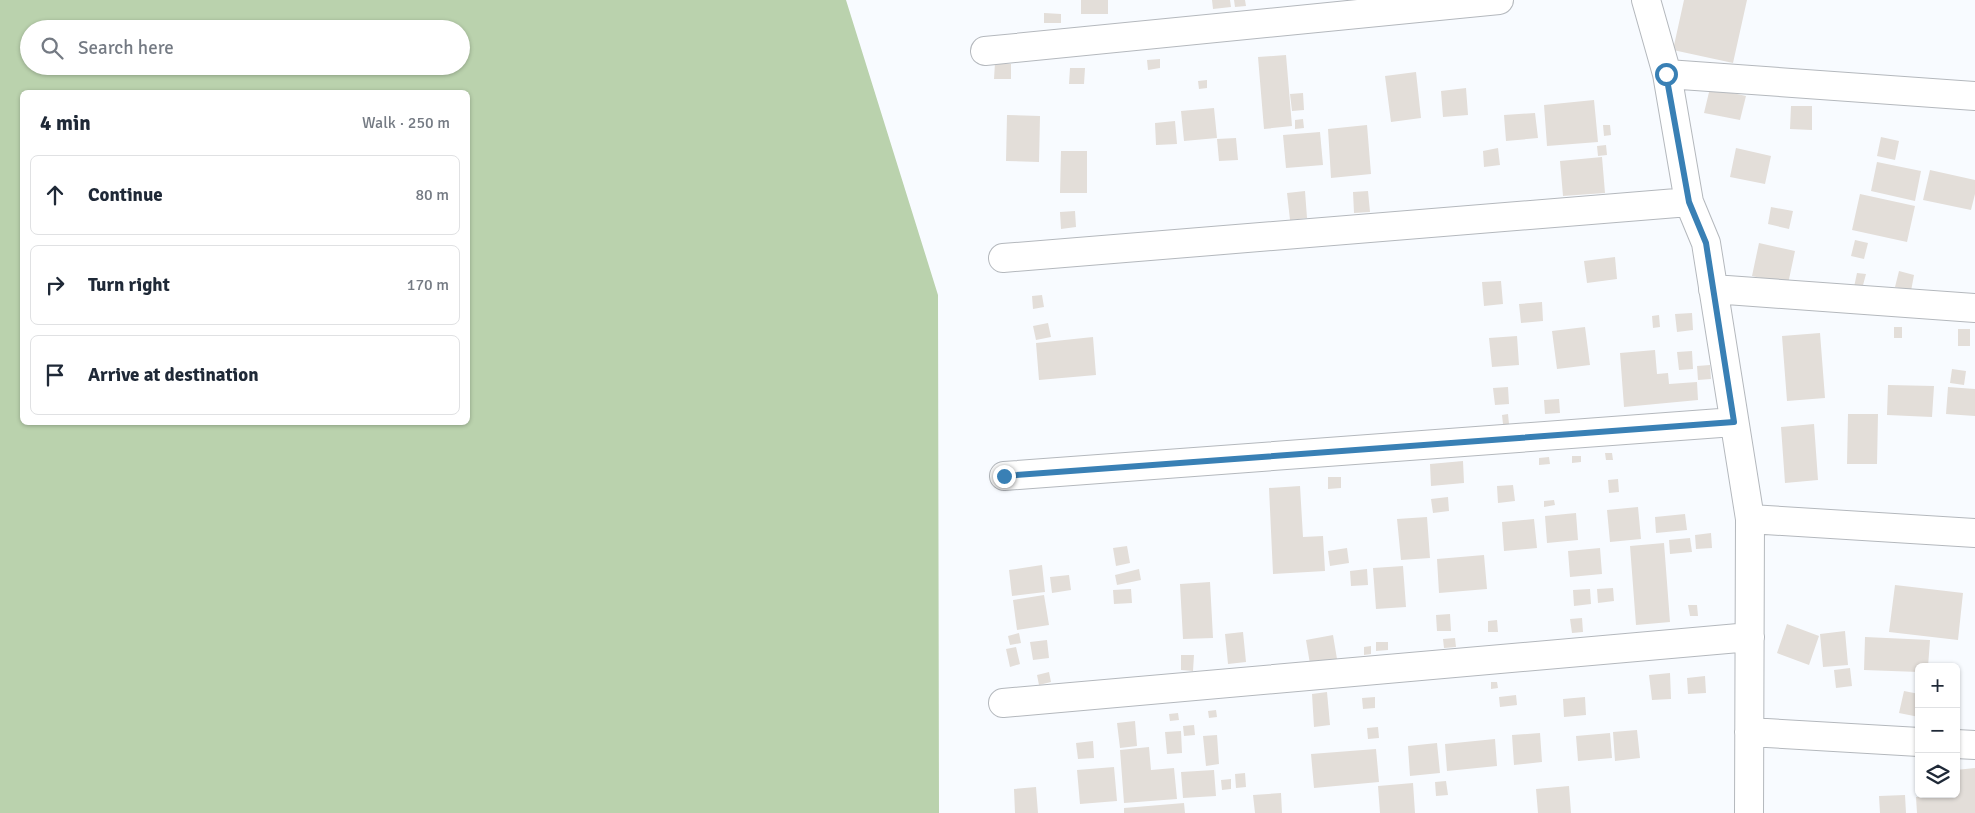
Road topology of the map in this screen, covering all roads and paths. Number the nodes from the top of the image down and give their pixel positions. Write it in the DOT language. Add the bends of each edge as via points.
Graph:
graph roads {
  1 [pos="1499,0"];
  2 [pos="1646,0"];
  3 [pos="985,51"];
  4 [pos="1666,74"];
  5 [pos="1975,96"];
  6 [pos="1689,202"];
  7 [pos="1003,258"];
  8 [pos="1713,289"];
  9 [pos="1975,308"];
  10 [pos="1734,422"];
  11 [pos="1004,476"];
  12 [pos="1750,519"];
  13 [pos="1975,532"];
  14 [pos="1750,636"];
  15 [pos="1003,703"];
  16 [pos="1749,732"];
  17 [pos="1915,742"];
  18 [pos="1960,744"];
  19 [pos="1975,745"];
  20 [pos="1749,813"];
  1 -- 3 [label="street"];
  2 -- 4 [label="street"];
  4 -- 5 [label="street"];
  4 -- 6 [label="street"];
  6 -- 7 [label="street"];
  6 -- 8 [label="street" via="1706,243"];
  8 -- 9 [label="street"];
  8 -- 10 [label="street"];
  10 -- 11 [label="street"];
  10 -- 12 [label="street"];
  12 -- 13 [label="street"];
  12 -- 14 [label="street"];
  14 -- 15 [label="street"];
  14 -- 16 [label="street"];
  16 -- 17 [label="street"];
  16 -- 20 [label="street"];
  18 -- 19 [label="street"];
}
